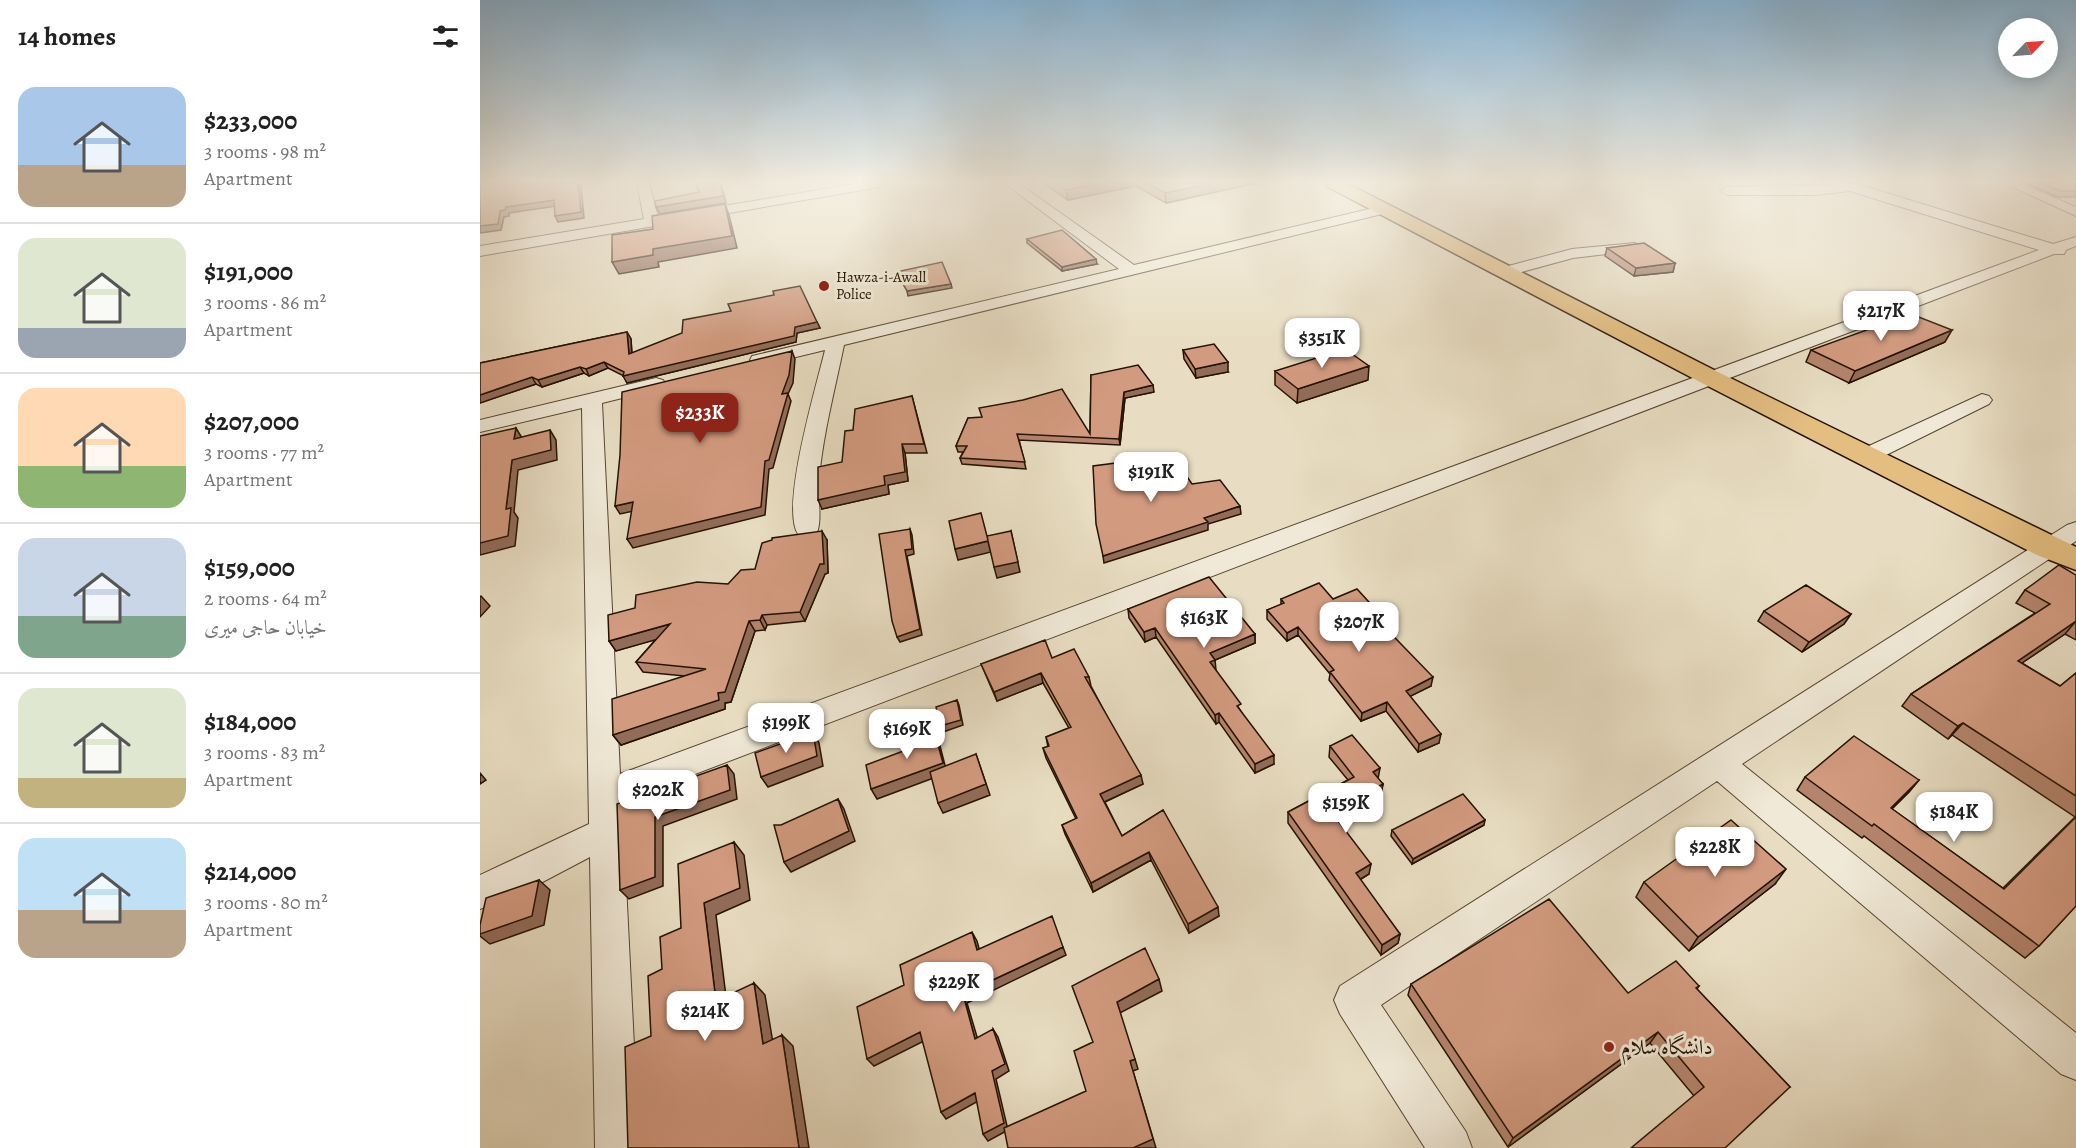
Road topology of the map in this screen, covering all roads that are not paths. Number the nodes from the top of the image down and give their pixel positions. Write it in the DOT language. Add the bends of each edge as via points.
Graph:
graph roads {
  1 [pos="566,237"];
  2 [pos="1085,237"];
  3 [pos="1271,237"];
  4 [pos="1440,237"];
  5 [pos="2026,237"];
  6 [pos="1635,246"];
  7 [pos="2069,249"];
  8 [pos="480,251"];
  9 [pos="1131,270"];
  10 [pos="1507,271"];
  11 [pos="836,341"];
  12 [pos="743,363"];
  13 [pos="1711,378"];
  14 [pos="673,380"];
  15 [pos="592,399"];
  16 [pos="1982,400"];
  17 [pos="480,426"];
  18 [pos="1866,456"];
  19 [pos="807,530"];
  20 [pos="2076,530"];
  21 [pos="2062,554"];
  22 [pos="2076,573"];
  23 [pos="1717,762"];
  24 [pos="605,794"];
  25 [pos="606,831"];
  26 [pos="480,892"];
  27 [pos="2076,1059"];
  28 [pos="617,1148"];
  29 [pos="1450,1148"];
  1 -- 8 [label="street"];
  2 -- 9 [label="street"];
  3 -- 9 [label="street"];
  4 -- 10 [label="highway"];
  5 -- 7 [label="street"];
  6 -- 10 [label="street" via="1572,254"];
  7 -- 13 [label="street"];
  9 -- 11 [label="street"];
  10 -- 13 [label="highway"];
  11 -- 12 [label="street"];
  11 -- 19 [label="street" via="809,464"];
  13 -- 18 [label="highway"];
  13 -- 24 [label="street"];
  14 -- 15 [label="street"];
  15 -- 17 [label="street"];
  15 -- 24 [label="street"];
  16 -- 18 [label="street"];
  18 -- 21 [label="highway"];
  20 -- 21 [label="street"];
  21 -- 22 [label="highway"];
  21 -- 23 [label="street"];
  23 -- 27 [label="street"];
  23 -- 29 [label="street" via="1354,1000"];
  24 -- 25 [label="street"];
  25 -- 26 [label="street" via="503,885"];
  25 -- 28 [label="street"];
}
